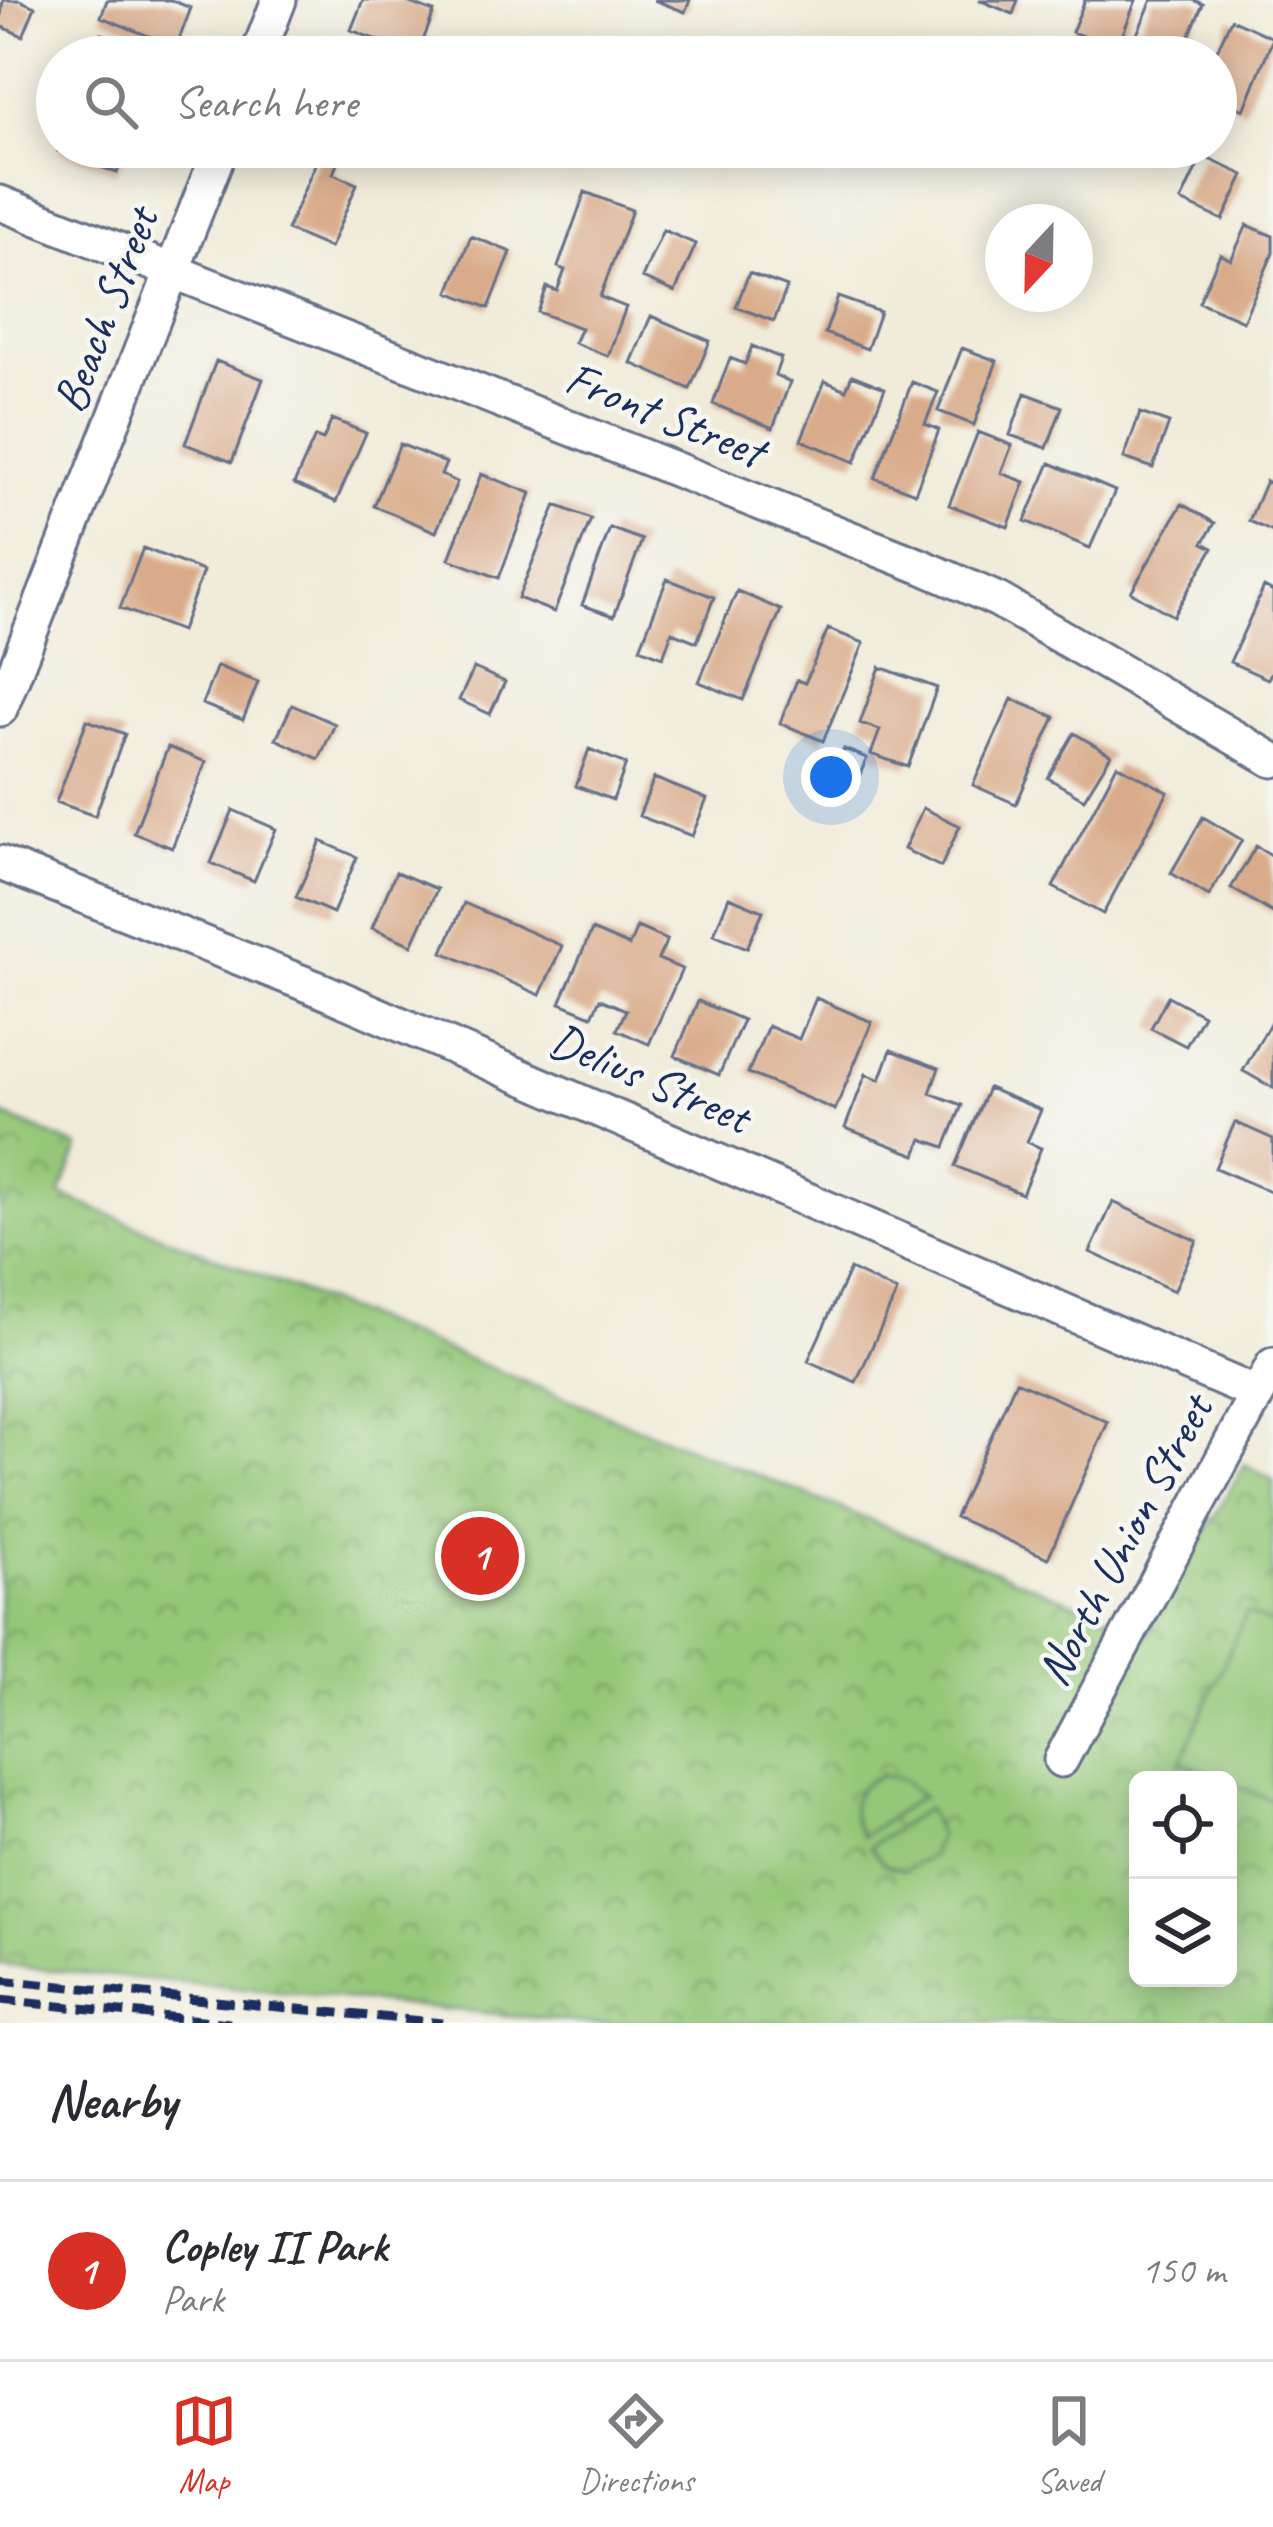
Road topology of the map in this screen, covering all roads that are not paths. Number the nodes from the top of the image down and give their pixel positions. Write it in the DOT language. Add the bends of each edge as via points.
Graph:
graph roads {
  1 [pos="279,0"];
  2 [pos="264,36"];
  3 [pos="213,168"];
  4 [pos="0,203"];
  5 [pos="172,271"];
  6 [pos="0,709"];
  7 [pos="1273,760"];
  8 [pos="0,863"];
  9 [pos="1265,1380"];
  10 [pos="1061,1760"];
  1 -- 2 [label="street"];
  3 -- 5 [label="street, Beach Street"];
  4 -- 5 [label="street, Front Street"];
  5 -- 6 [label="street, Beach Street"];
  5 -- 7 [label="street, Front Street" via="998,600"];
  8 -- 9 [label="street, Delius Street"];
  9 -- 10 [label="street, North Union Street"];
}
